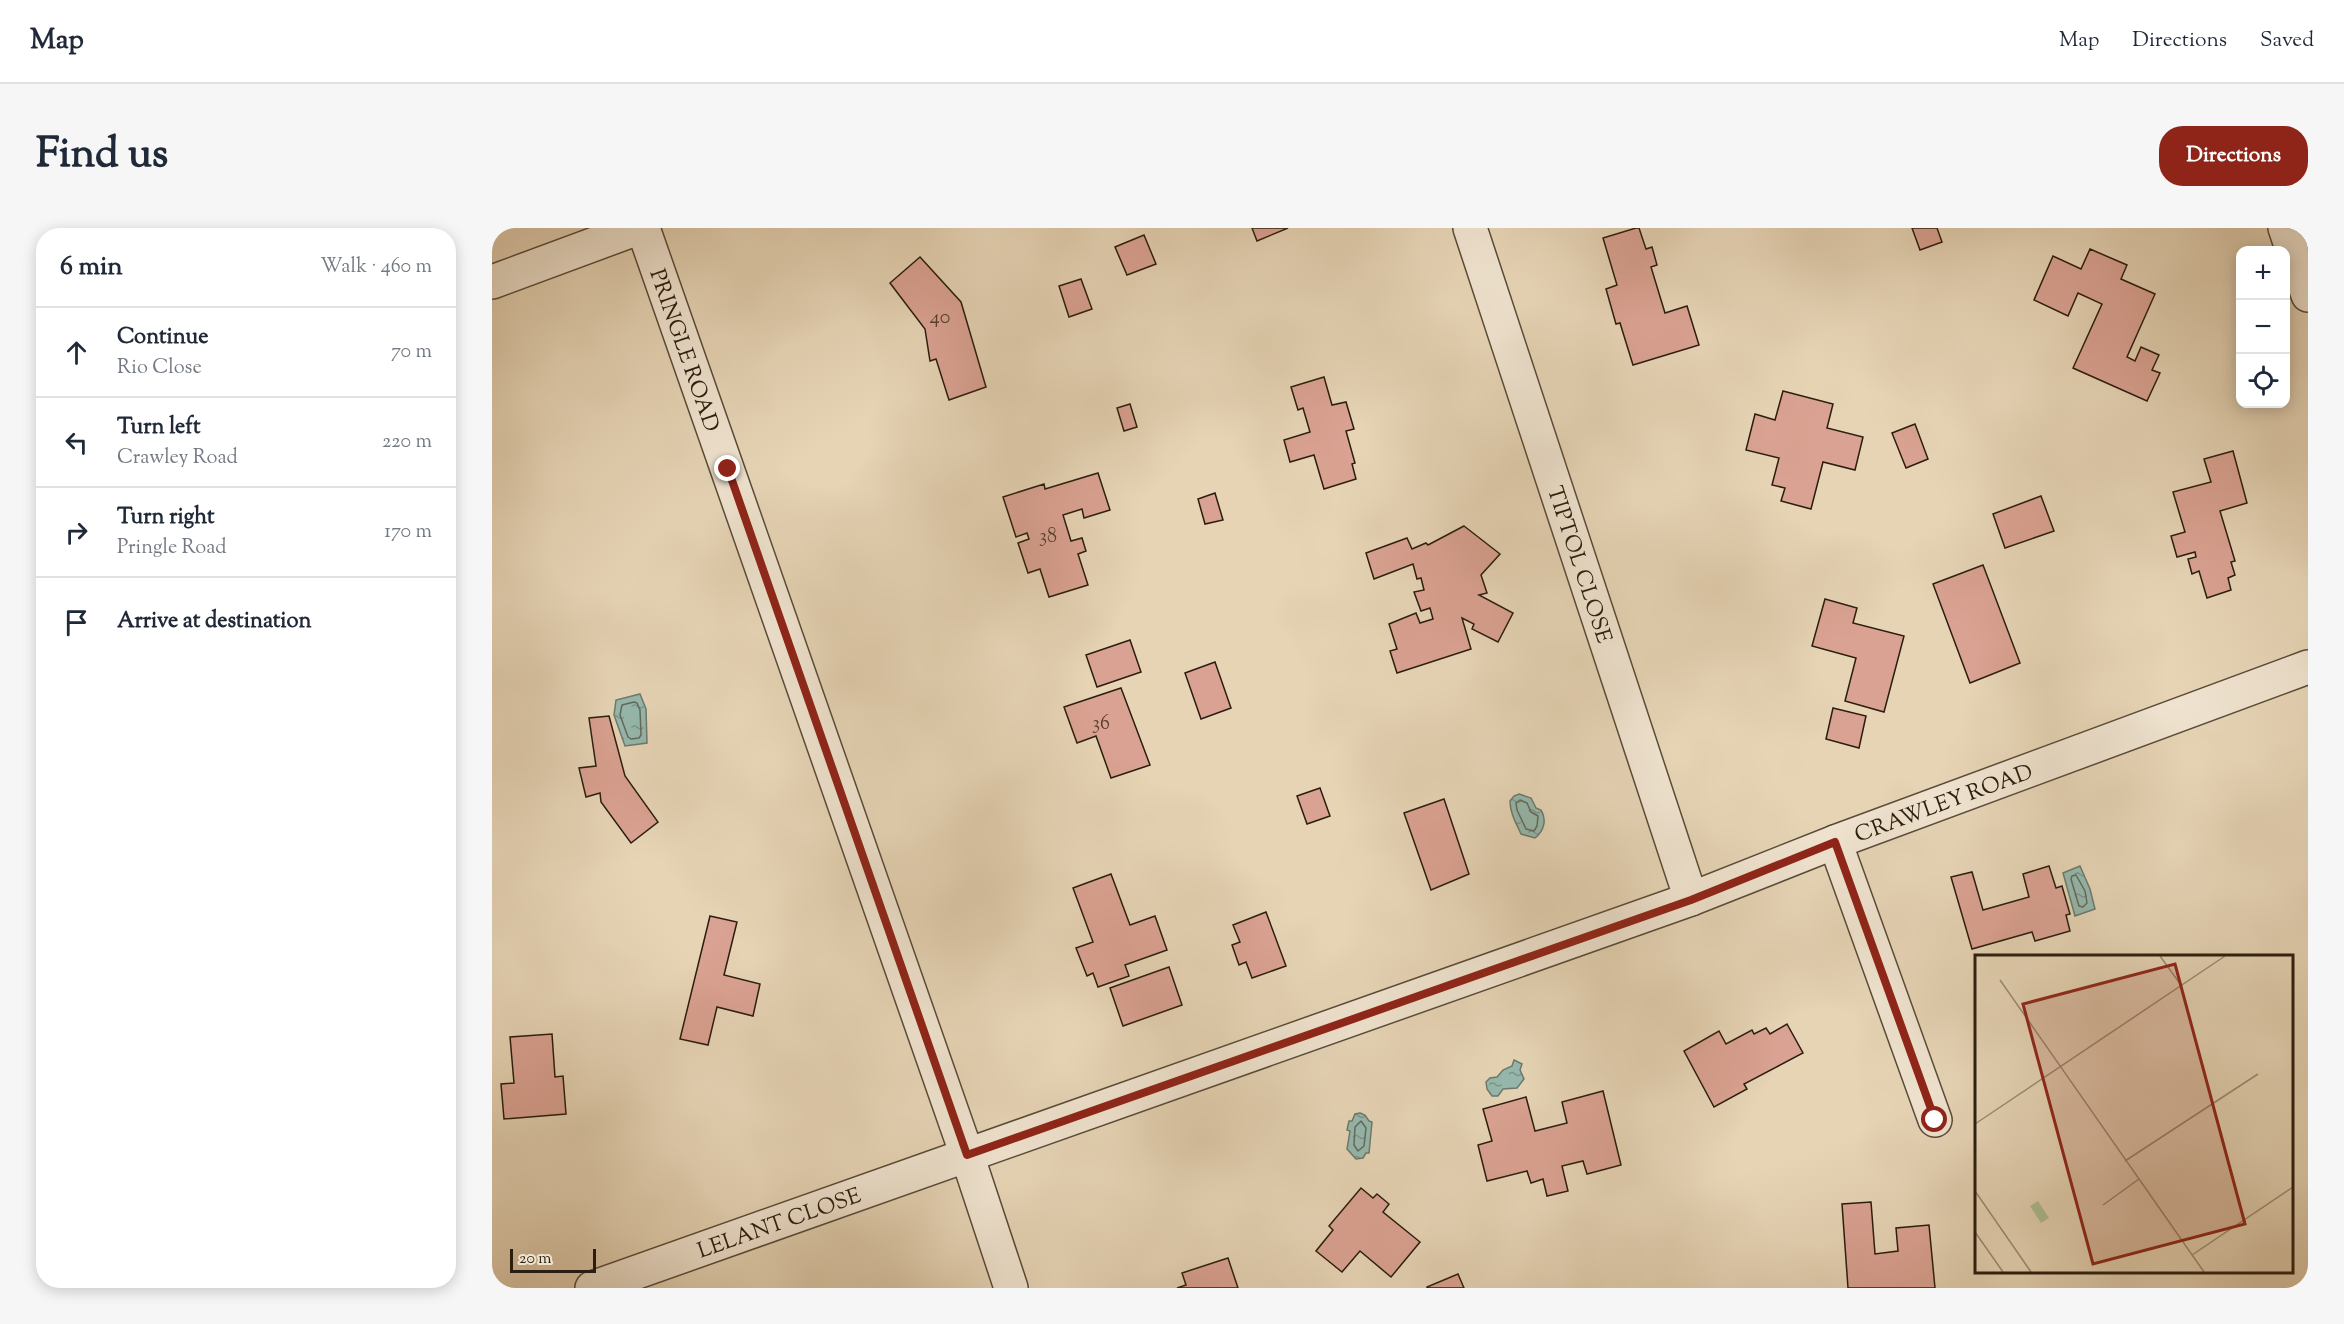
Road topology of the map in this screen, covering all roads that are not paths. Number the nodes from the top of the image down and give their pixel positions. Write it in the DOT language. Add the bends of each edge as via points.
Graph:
graph roads {
  1 [pos="638,228"];
  2 [pos="643,228"];
  3 [pos="1470,228"];
  4 [pos="2285,228"];
  5 [pos="492,282"];
  6 [pos="2308,295"];
  7 [pos="2308,666"];
  8 [pos="1835,842"];
  9 [pos="1691,900"];
  10 [pos="1935,1120"];
  11 [pos="967,1155"];
  12 [pos="592,1288"];
  13 [pos="1011,1288"];
  1 -- 5 [label="street"];
  2 -- 11 [label="street, PRINGLE ROAD"];
  3 -- 9 [label="street, TIPTOL CLOSE"];
  4 -- 6 [label="street"];
  7 -- 8 [label="street, CRAWLEY ROAD"];
  8 -- 9 [label="street, CRAWLEY ROAD"];
  8 -- 10 [label="street"];
  9 -- 11 [label="street, CRAWLEY ROAD"];
  11 -- 12 [label="street, LELANT CLOSE"];
  11 -- 13 [label="street, PRINGLE ROAD"];
}
